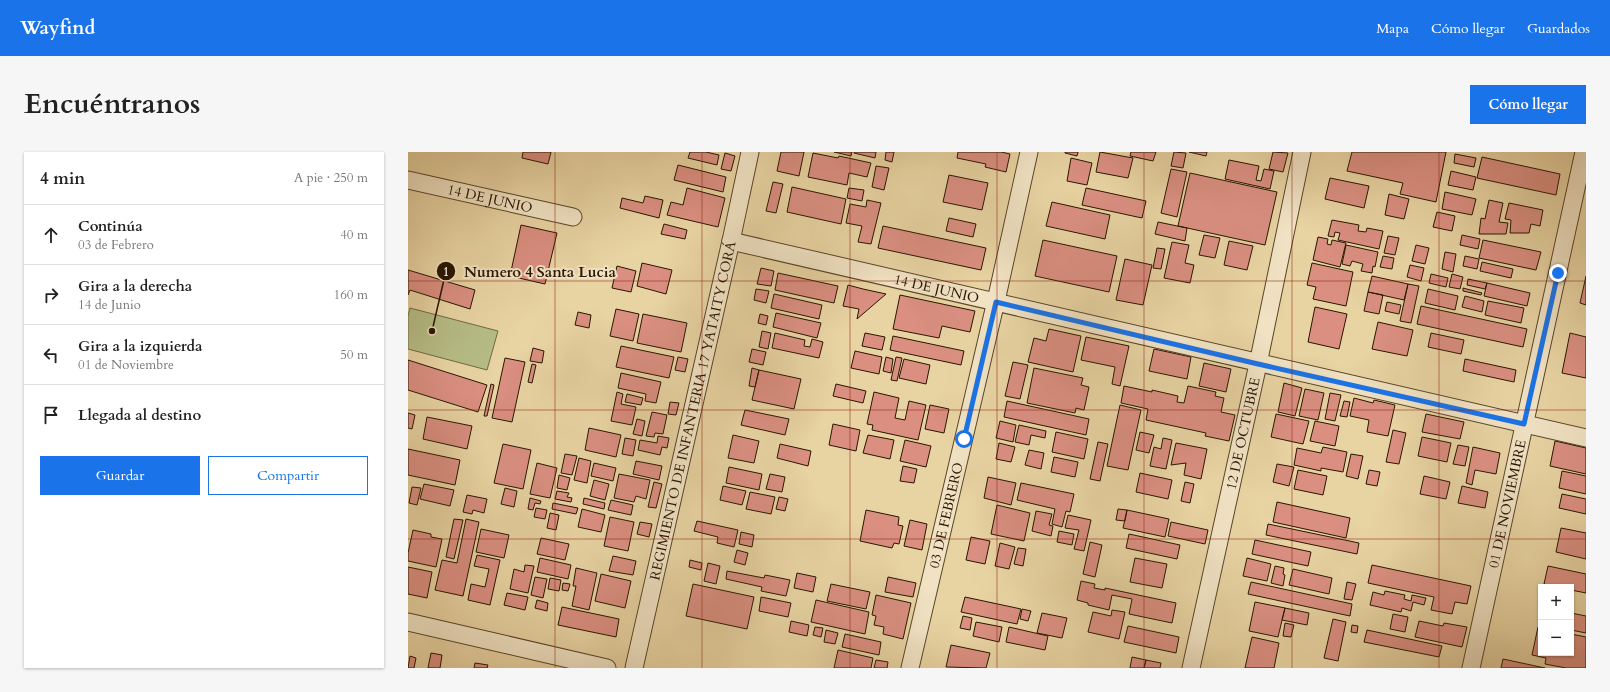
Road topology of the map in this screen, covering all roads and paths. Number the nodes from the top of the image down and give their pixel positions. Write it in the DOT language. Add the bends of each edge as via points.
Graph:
graph roads {
  1 [pos="750,152"];
  2 [pos="1029,152"];
  3 [pos="1302,152"];
  4 [pos="1584,152"];
  5 [pos="408,180"];
  6 [pos="573,217"];
  7 [pos="731,241"];
  8 [pos="996,302"];
  9 [pos="1258,364"];
  10 [pos="1524,424"];
  11 [pos="1586,438"];
  12 [pos="408,622"];
  13 [pos="607,668"];
  14 [pos="634,668"];
  15 [pos="910,668"];
  16 [pos="1191,668"];
  17 [pos="1471,668"];
  1 -- 7 [label="street, REGIMIENTO DE INFANTERIA 17 YATAITY CORÁ"];
  2 -- 8 [label="street, 03 DE FEBRERO"];
  3 -- 9 [label="street, 12 DE OCTUBRE"];
  4 -- 10 [label="street, 01 DE NOVIEMBRE"];
  5 -- 6 [label="street, 14 DE JUNIO"];
  7 -- 8 [label="street, 14 DE JUNIO"];
  7 -- 14 [label="street, REGIMIENTO DE INFANTERIA 17 YATAITY CORÁ"];
  8 -- 9 [label="street, 14 DE JUNIO"];
  8 -- 15 [label="street, 03 DE FEBRERO"];
  9 -- 10 [label="street, 14 DE JUNIO"];
  9 -- 16 [label="street, 12 DE OCTUBRE"];
  10 -- 11 [label="street, 14 DE JUNIO"];
  10 -- 17 [label="street, 01 DE NOVIEMBRE"];
  12 -- 13 [label="street"];
}
